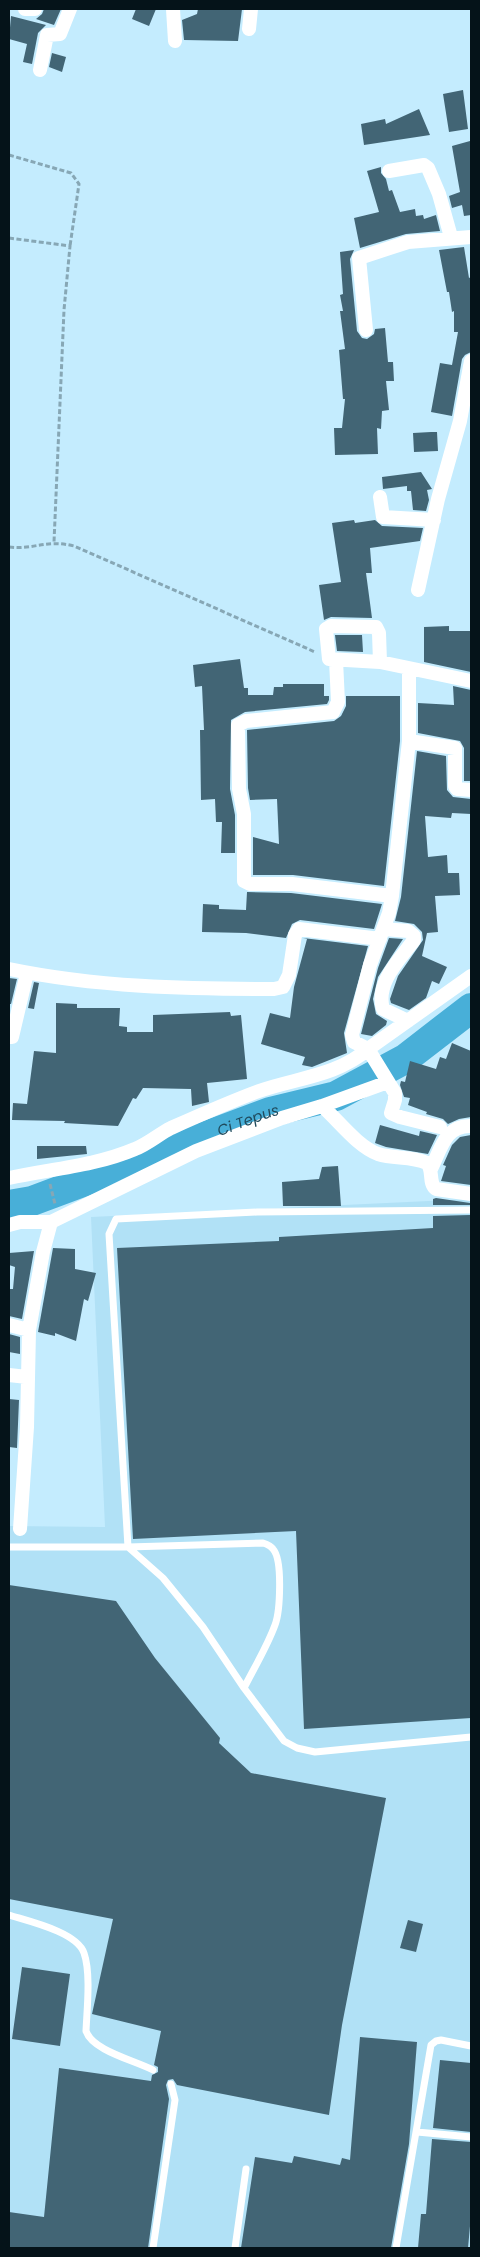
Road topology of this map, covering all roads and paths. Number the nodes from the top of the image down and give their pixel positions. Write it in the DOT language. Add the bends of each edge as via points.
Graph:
graph roads {
  1 [pos="25,9"];
  2 [pos="35,9"];
  3 [pos="70,9"];
  4 [pos="167,9"];
  5 [pos="173,9"];
  6 [pos="186,9"];
  7 [pos="251,9"];
  8 [pos="248,29"];
  9 [pos="175,41"];
  10 [pos="40,70"];
  11 [pos="9,155"];
  12 [pos="389,171"];
  13 [pos="451,237"];
  14 [pos="471,237"];
  15 [pos="9,238"];
  16 [pos="471,241"];
  17 [pos="70,246"];
  18 [pos="366,330"];
  19 [pos="471,361"];
  20 [pos="380,497"];
  21 [pos="434,520"];
  22 [pos="54,542"];
  23 [pos="9,547"];
  24 [pos="418,590"];
  25 [pos="380,652"];
  26 [pos="330,657"];
  27 [pos="409,669"];
  28 [pos="471,681"];
  29 [pos="409,741"];
  30 [pos="471,790"];
  31 [pos="392,896"];
  32 [pos="382,934"];
  33 [pos="9,969"];
  34 [pos="27,973"];
  35 [pos="471,976"];
  36 [pos="408,1021"];
  37 [pos="9,1038"];
  38 [pos="369,1051"];
  39 [pos="387,1080"];
  40 [pos="322,1106"];
  41 [pos="471,1126"];
  42 [pos="440,1127"];
  43 [pos="431,1169"];
  44 [pos="9,1178"];
  45 [pos="50,1184"];
  46 [pos="471,1194"];
  47 [pos="471,1210"];
  48 [pos="54,1215"];
  49 [pos="9,1225"];
  50 [pos="9,1325"];
  51 [pos="29,1330"];
  52 [pos="9,1375"];
  53 [pos="27,1377"];
  54 [pos="20,1529"];
  55 [pos="9,1547"];
  56 [pos="128,1547"];
  57 [pos="244,1688"];
  58 [pos="471,1737"];
  59 [pos="9,1916"];
  60 [pos="471,2046"];
  61 [pos="153,2070"];
  62 [pos="171,2084"];
  63 [pos="417,2132"];
  64 [pos="471,2138"];
  65 [pos="246,2169"];
  66 [pos="153,2248"];
  67 [pos="235,2248"];
  68 [pos="396,2248"];
  1 -- 2 [label="street"];
  3 -- 10 [label="street" via="60,34 48,35"];
  4 -- 5 [label="street"];
  5 -- 6 [label="street"];
  5 -- 9 [label="street"];
  7 -- 8 [label="street"];
  11 -- 17 [label="path" via="76,177 79,184"];
  12 -- 13 [label="street" via="428,168"];
  13 -- 14 [label="street"];
  13 -- 18 [label="street" via="396,245 359,258"];
  14 -- 16 [label="street"];
  15 -- 17 [label="path"];
  17 -- 22 [label="path" via="64,310"];
  19 -- 21 [label="street" via="460,421"];
  20 -- 21 [label="street" via="383,517"];
  21 -- 24 [label="street"];
  22 -- 23 [label="path"];
  22 -- 26 [label="path" via="74,546"];
  25 -- 26 [label="street"];
  25 -- 26 [label="street" via="378,629 373,626 329,626 326,638"];
  25 -- 27 [label="street"];
  26 -- 31 [label="street" via="338,702 333,712 246,721 238,725 239,789 244,814 244,880 250,884 292,884"];
  27 -- 28 [label="street"];
  27 -- 29 [label="street"];
  29 -- 30 [label="street" via="455,748 454,786"];
  29 -- 31 [label="street"];
  31 -- 32 [label="street"];
  32 -- 34 [label="street" via="299,930 295,935 286,984 274,989 178,988 58,980"];
  32 -- 36 [label="street" via="408,931 414,936 384,982 381,996 383,1009"];
  32 -- 38 [label="street" via="370,965 352,1035 354,1042"];
  33 -- 34 [label="street"];
  34 -- 37 [label="street" via="12,1037"];
  35 -- 36 [label="street"];
  36 -- 38 [label="street"];
  38 -- 39 [label="street"];
  38 -- 44 [label="street" via="338,1068 260,1091 204,1113 136,1149 105,1159"];
  39 -- 40 [label="street"];
  39 -- 42 [label="street" via="396,1097 391,1113"];
  40 -- 43 [label="street" via="368,1148 380,1154 421,1160"];
  40 -- 48 [label="street" via="196,1151"];
  41 -- 43 [label="street" via="456,1128 447,1135"];
  43 -- 46 [label="street" via="432,1185 436,1190"];
  45 -- 48 [label="path"];
  47 -- 56 [label="lane" via="257,1212 116,1220 109,1234"];
  48 -- 49 [label="street"];
  48 -- 51 [label="street" via="43,1252"];
  50 -- 51 [label="street"];
  51 -- 53 [label="street"];
  52 -- 53 [label="street"];
  53 -- 54 [label="street"];
  55 -- 56 [label="lane"];
  56 -- 57 [label="lane" via="163,1578 203,1627"];
  56 -- 57 [label="lane" via="263,1543 274,1549 279,1591 276,1623"];
  57 -- 58 [label="lane" via="284,1741 315,1752"];
  59 -- 61 [label="lane" via="45,1926 71,1939 84,1951 88,2037 99,2047"];
  60 -- 63 [label="lane" via="441,2040 433,2043"];
  62 -- 66 [label="lane" via="175,2100"];
  63 -- 64 [label="lane"];
  63 -- 68 [label="lane"];
  65 -- 67 [label="lane"];
}
